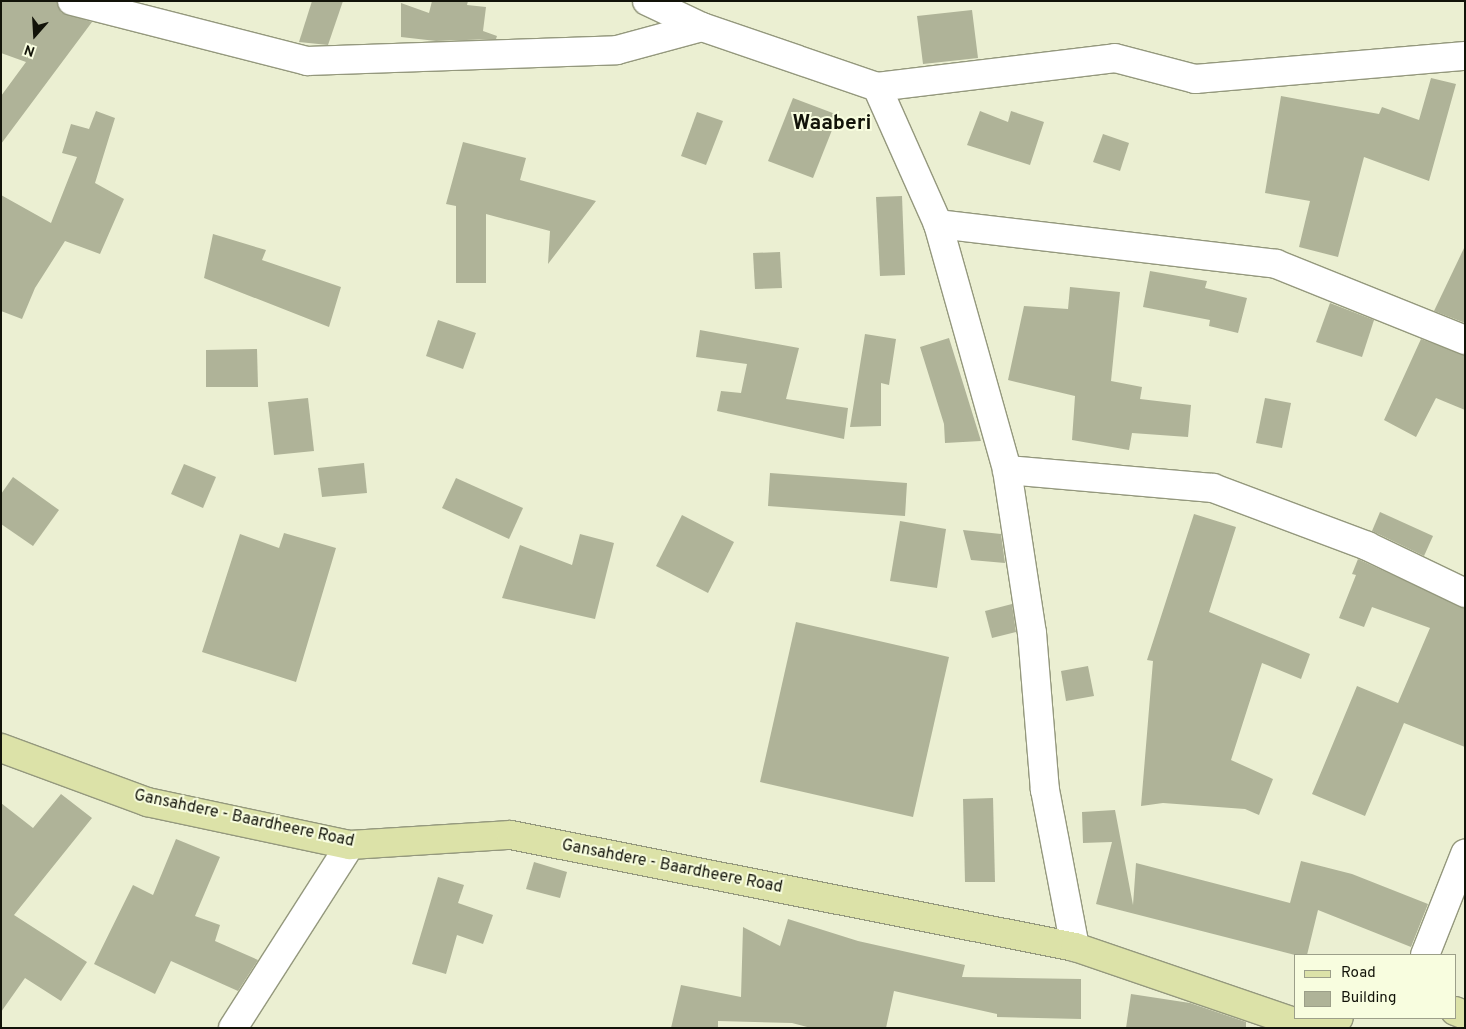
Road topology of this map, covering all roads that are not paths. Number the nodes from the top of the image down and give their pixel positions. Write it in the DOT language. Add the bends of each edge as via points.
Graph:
graph roads {
  1 [pos="72,1"];
  2 [pos="647,1"];
  3 [pos="702,27"];
  4 [pos="1465,56"];
  5 [pos="877,86"];
  6 [pos="938,224"];
  7 [pos="1465,340"];
  8 [pos="1007,470"];
  9 [pos="1465,593"];
  10 [pos="1,748"];
  11 [pos="350,845"];
  12 [pos="1465,854"];
  13 [pos="1074,947"];
  14 [pos="1425,954"];
  15 [pos="1336,1019"];
  16 [pos="1309,1027"];
  17 [pos="233,1028"];
  1 -- 3 [label="street" via="307,61 617,50"];
  2 -- 3 [label="street"];
  3 -- 5 [label="street"];
  4 -- 5 [label="street" via="1195,79 1115,58"];
  5 -- 6 [label="street"];
  6 -- 7 [label="street" via="1276,264"];
  6 -- 8 [label="street"];
  8 -- 9 [label="street" via="1213,488 1367,546"];
  8 -- 13 [label="street" via="1032,633 1045,790"];
  10 -- 11 [label="main road, Gansahdere - Baardheere Road" via="147,802"];
  11 -- 13 [label="main road, Gansahdere - Baardheere Road" via="511,835"];
  11 -- 17 [label="street"];
  12 -- 14 [label="street"];
  13 -- 16 [label="main road, Gansahdere - Baardheere Road"];
  15 -- 16 [label="main road, Gansahdere - Baardheere Road"];
}
